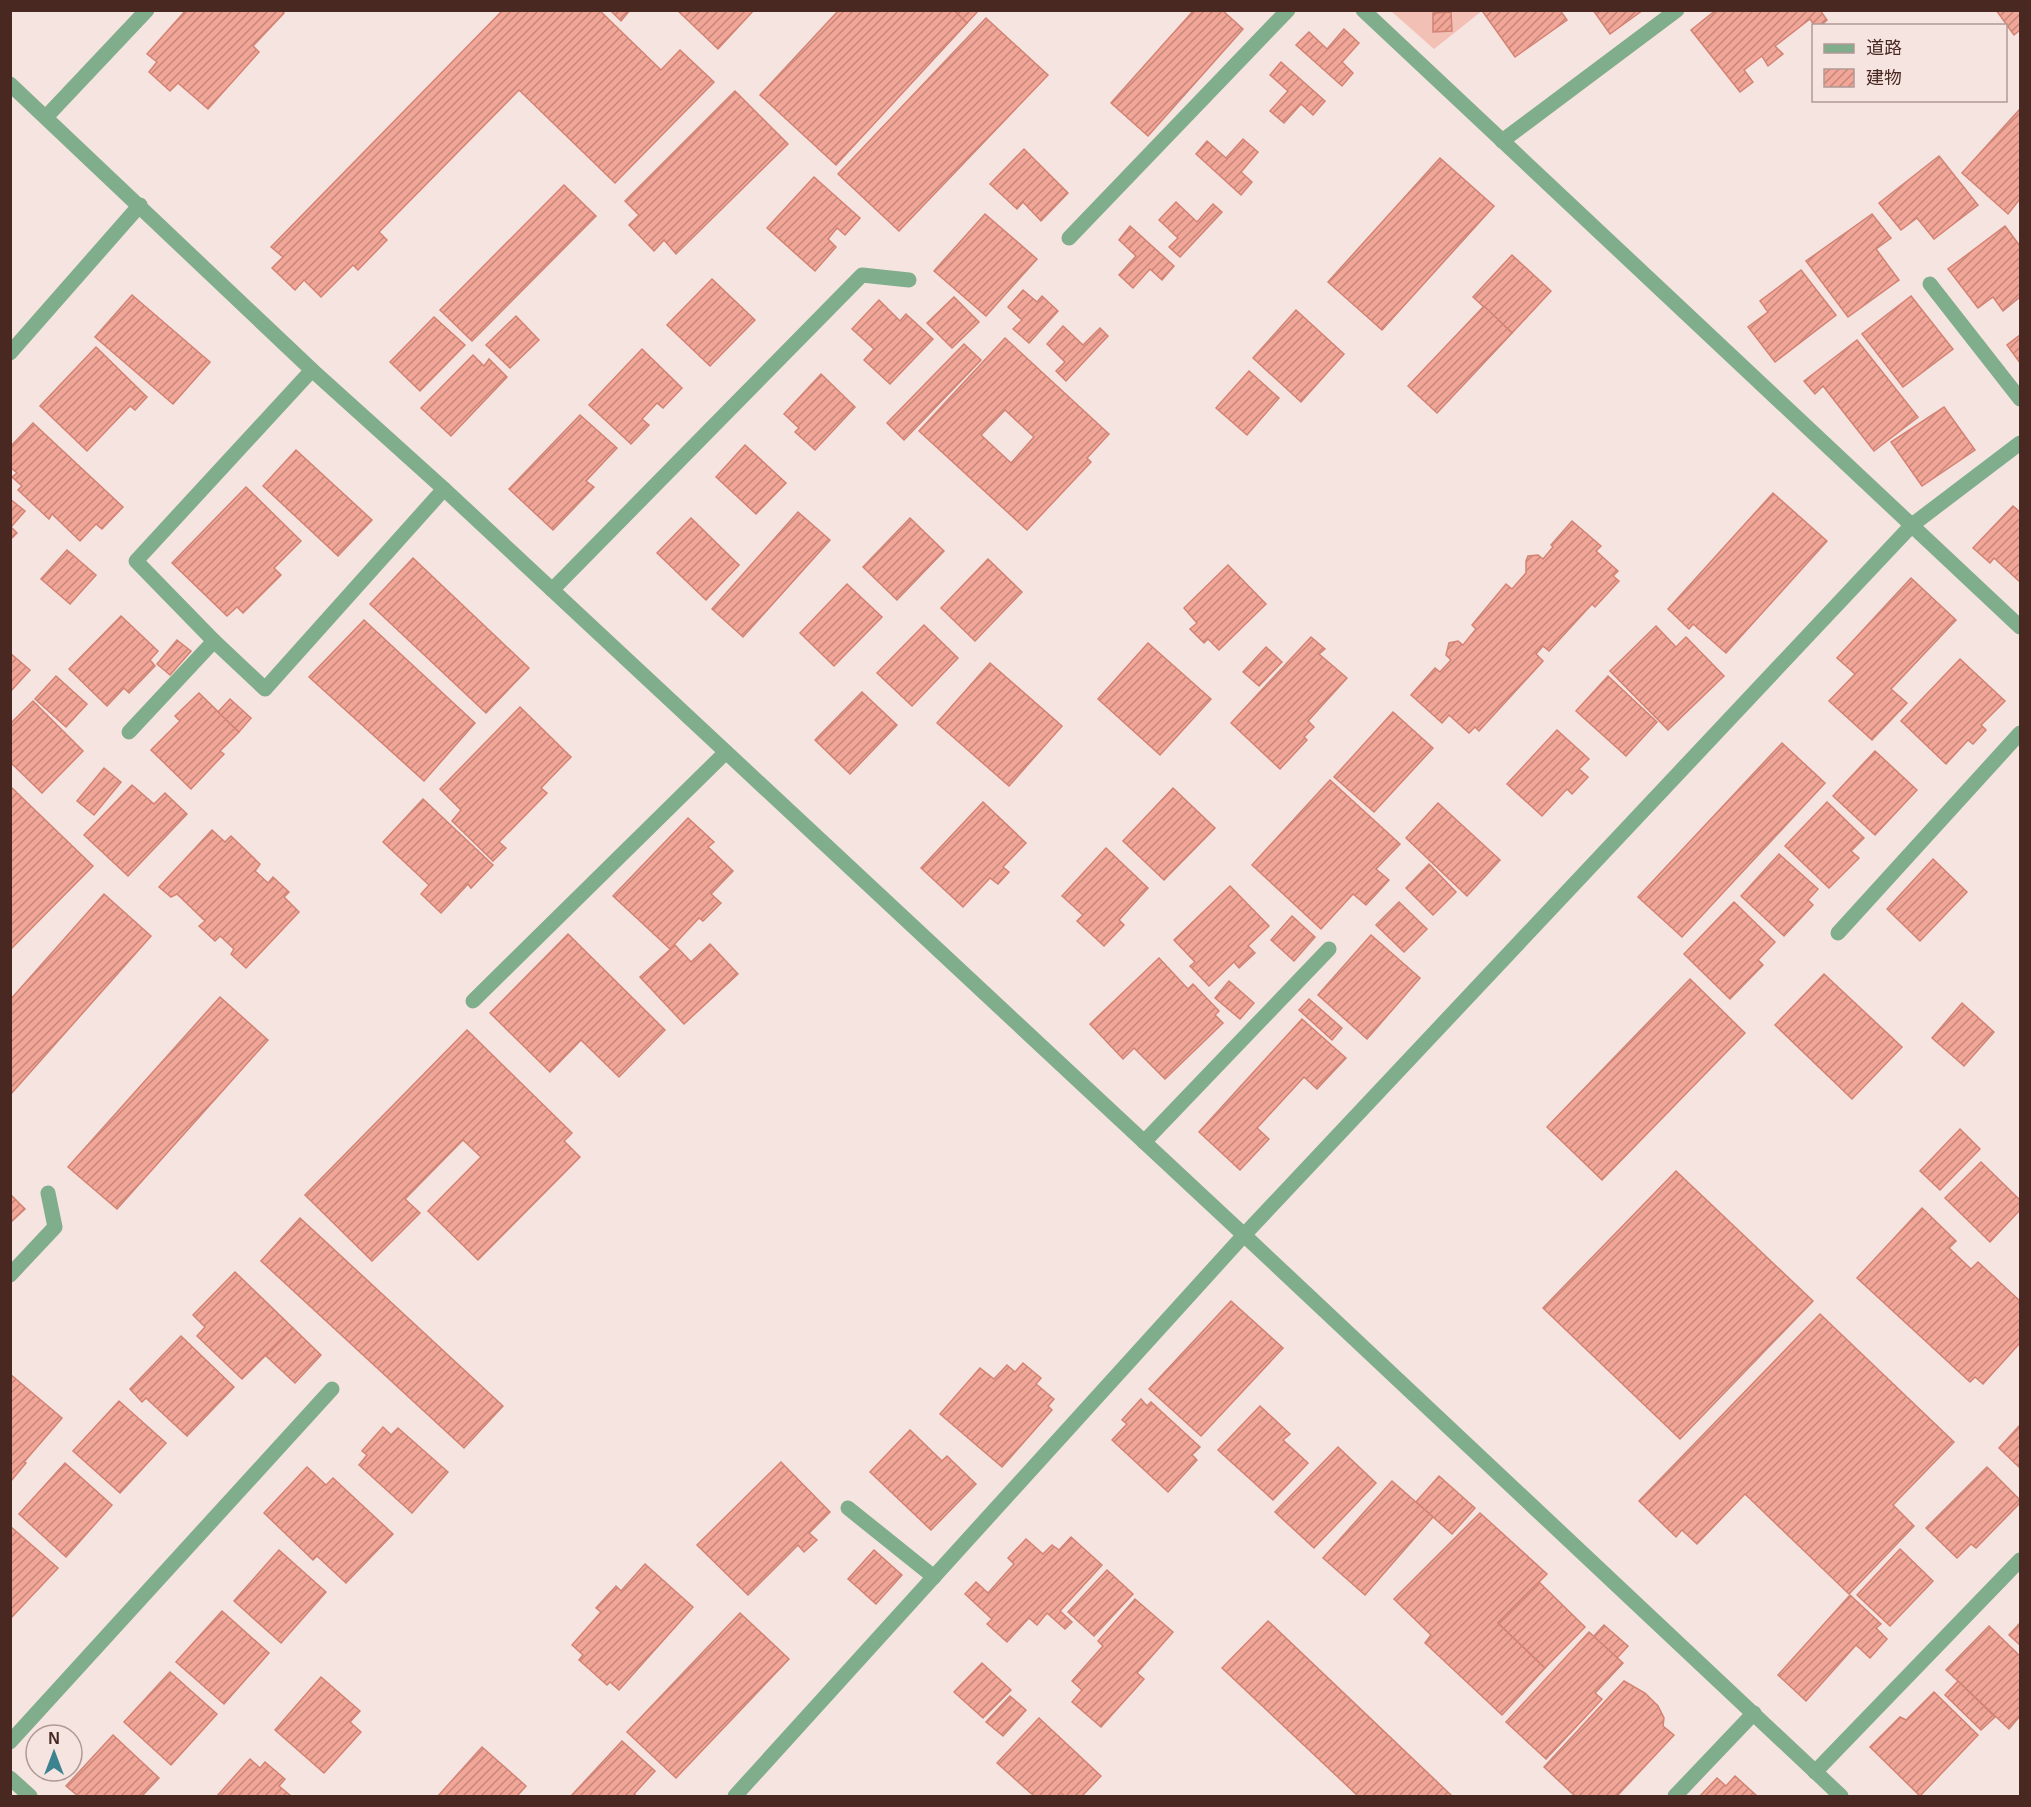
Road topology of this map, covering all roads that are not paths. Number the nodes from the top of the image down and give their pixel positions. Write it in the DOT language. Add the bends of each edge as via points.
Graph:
graph roads {
  1 [pos="147,10"];
  2 [pos="1288,10"];
  3 [pos="1362,10"];
  4 [pos="1677,10"];
  5 [pos="10,84"];
  6 [pos="46,117"];
  7 [pos="1502,141"];
  8 [pos="140,205"];
  9 [pos="1069,238"];
  10 [pos="909,279"];
  11 [pos="1930,284"];
  12 [pos="10,353"];
  13 [pos="312,370"];
  14 [pos="2020,399"];
  15 [pos="2020,443"];
  16 [pos="444,489"];
  17 [pos="1912,525"];
  18 [pos="552,590"];
  19 [pos="2020,627"];
  20 [pos="214,641"];
  21 [pos="129,732"];
  22 [pos="2020,733"];
  23 [pos="726,752"];
  24 [pos="1838,933"];
  25 [pos="1329,949"];
  26 [pos="473,1001"];
  27 [pos="1144,1142"];
  28 [pos="48,1193"];
  29 [pos="1244,1235"];
  30 [pos="10,1275"];
  31 [pos="332,1389"];
  32 [pos="848,1509"];
  33 [pos="2020,1560"];
  34 [pos="934,1577"];
  35 [pos="1754,1713"];
  36 [pos="10,1742"];
  37 [pos="1815,1772"];
  38 [pos="10,1778"];
  39 [pos="30,1797"];
  40 [pos="735,1797"];
  41 [pos="1676,1797"];
  42 [pos="1841,1797"];
  1 -- 6 [label="street"];
  2 -- 9 [label="street"];
  3 -- 7 [label="street"];
  4 -- 7 [label="street"];
  5 -- 6 [label="street"];
  6 -- 8 [label="street"];
  7 -- 17 [label="street"];
  8 -- 12 [label="street"];
  8 -- 13 [label="street"];
  10 -- 18 [label="street" via="862,275"];
  11 -- 14 [label="street"];
  13 -- 16 [label="street"];
  13 -- 20 [label="street" via="136,561"];
  15 -- 17 [label="street"];
  16 -- 18 [label="street"];
  16 -- 20 [label="street" via="265,689"];
  17 -- 19 [label="street"];
  17 -- 29 [label="street"];
  18 -- 23 [label="street"];
  20 -- 21 [label="street"];
  22 -- 24 [label="street"];
  23 -- 26 [label="street"];
  23 -- 27 [label="street"];
  25 -- 27 [label="street"];
  27 -- 29 [label="street"];
  28 -- 30 [label="street" via="55,1227"];
  29 -- 34 [label="street"];
  29 -- 35 [label="street"];
  31 -- 36 [label="street"];
  32 -- 34 [label="street"];
  33 -- 37 [label="street"];
  34 -- 40 [label="street"];
  35 -- 37 [label="street"];
  35 -- 41 [label="street"];
  37 -- 42 [label="street"];
  38 -- 39 [label="street"];
}
